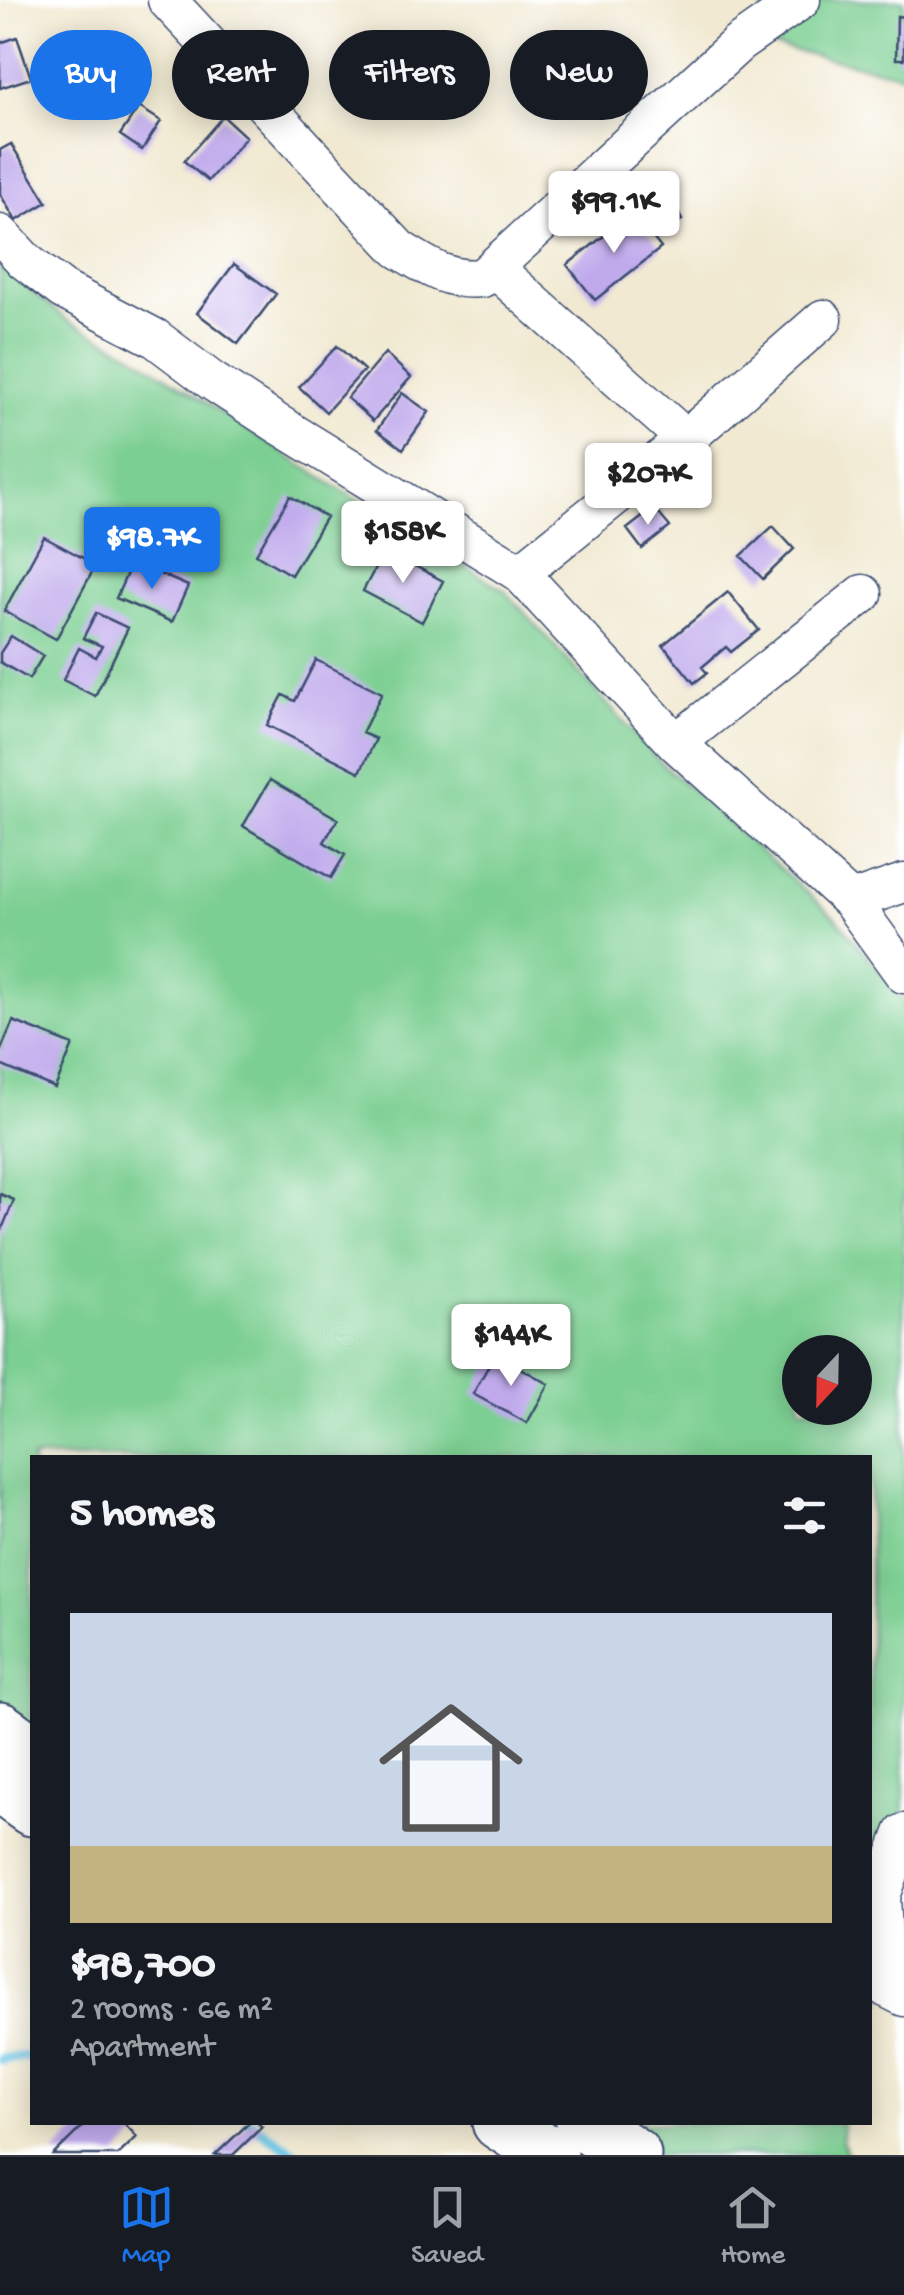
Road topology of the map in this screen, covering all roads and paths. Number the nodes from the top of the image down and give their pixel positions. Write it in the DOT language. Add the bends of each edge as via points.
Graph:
graph roads {
  1 [pos="166,0"];
  2 [pos="801,0"];
  3 [pos="0,234"];
  4 [pos="494,268"];
  5 [pos="823,319"];
  6 [pos="686,439"];
  7 [pos="520,573"];
  8 [pos="863,594"];
  9 [pos="676,744"];
  10 [pos="904,883"];
  11 [pos="851,901"];
  12 [pos="904,974"];
  13 [pos="0,1730"];
  14 [pos="30,1751"];
  15 [pos="0,1785"];
  16 [pos="30,1807"];
  17 [pos="904,1833"];
  18 [pos="904,1997"];
  19 [pos="505,2125"];
  20 [pos="588,2125"];
  21 [pos="550,2155"];
  22 [pos="633,2155"];
  1 -- 4 [label="street" via="399,249 461,280 482,278"];
  2 -- 4 [label="street" via="738,44"];
  3 -- 7 [label="street" via="63,290 155,338 260,412"];
  4 -- 6 [label="street"];
  5 -- 6 [label="street"];
  6 -- 7 [label="street"];
  7 -- 9 [label="street"];
  8 -- 9 [label="street"];
  9 -- 11 [label="street"];
  10 -- 11 [label="street"];
  11 -- 12 [label="street"];
  13 -- 14 [label="main road"];
  15 -- 16 [label="main road"];
  17 -- 18 [label="street" via="881,1896 886,1988"];
  19 -- 21 [label="main road"];
  20 -- 22 [label="main road"];
}
